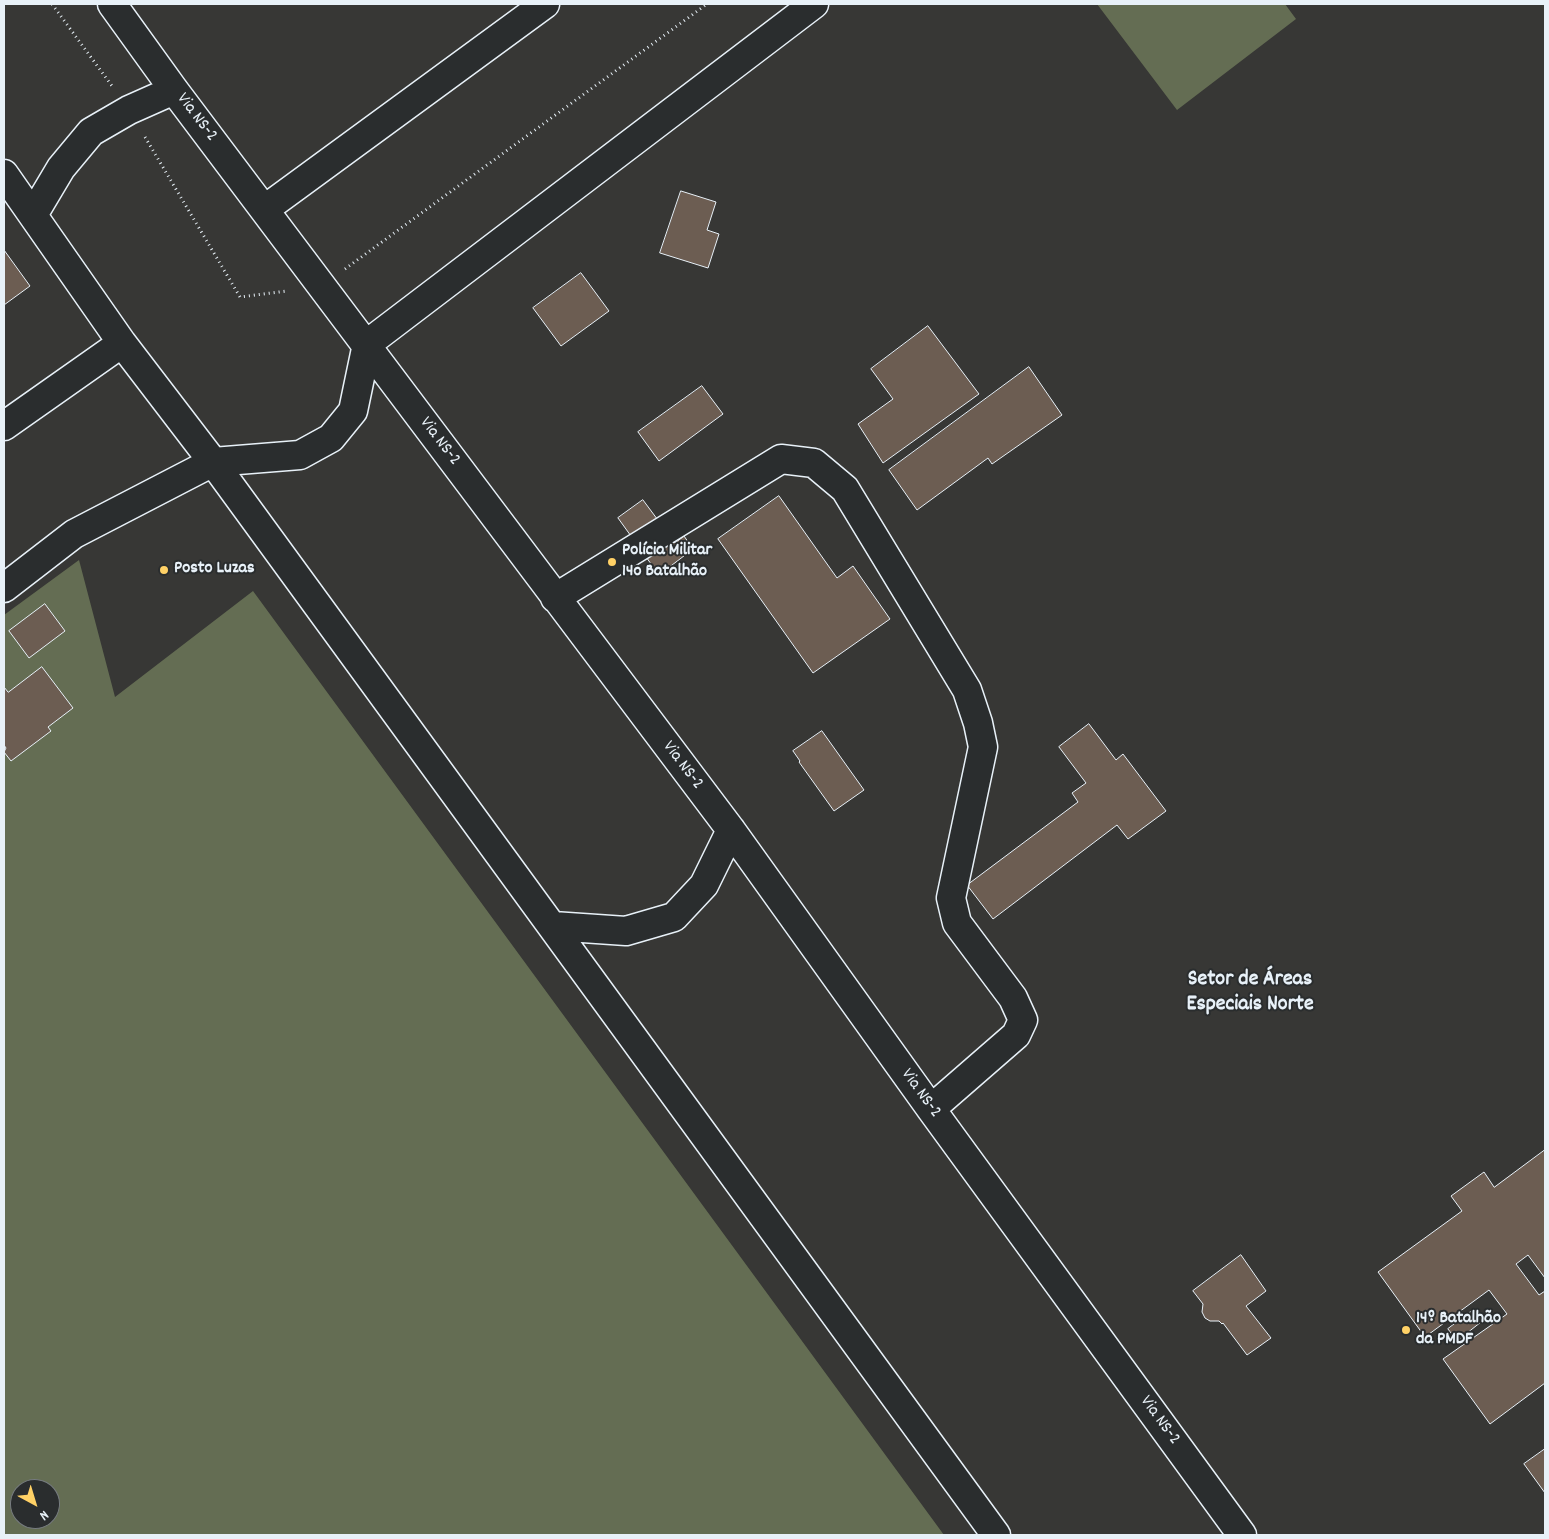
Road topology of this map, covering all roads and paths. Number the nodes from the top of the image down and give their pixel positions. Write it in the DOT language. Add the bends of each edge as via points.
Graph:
graph roads {
  1 [pos="112,4"];
  2 [pos="545,4"];
  3 [pos="814,4"];
  4 [pos="174,90"];
  5 [pos="6,182"];
  6 [pos="264,209"];
  7 [pos="33,215"];
  8 [pos="122,343"];
  9 [pos="367,344"];
  10 [pos="4,426"];
  11 [pos="213,462"];
  12 [pos="4,588"];
  13 [pos="555,598"];
  14 [pos="731,830"];
  15 [pos="553,926"];
  16 [pos="931,1109"];
  17 [pos="996,1535"];
  18 [pos="1242,1535"];
  1 -- 4 [label="street, Via NS-2"];
  2 -- 6 [label="street"];
  3 -- 9 [label="street"];
  4 -- 6 [label="street, Via NS-2"];
  4 -- 7 [label="street" via="91,132 61,168"];
  5 -- 7 [label="street"];
  6 -- 9 [label="street, Via NS-2"];
  7 -- 8 [label="street"];
  8 -- 10 [label="street"];
  8 -- 11 [label="street"];
  9 -- 11 [label="street" via="353,411 331,438 300,455"];
  9 -- 13 [label="street, Via NS-2"];
  11 -- 12 [label="street" via="74,534"];
  11 -- 15 [label="street"];
  13 -- 14 [label="street, Via NS-2"];
  13 -- 16 [label="street" via="781,459 814,463 845,489 967,690 978,722 983,747 951,898 957,923 1014,998 1022,1020 1016,1035"];
  14 -- 15 [label="street" via="704,885 674,918 626,931"];
  14 -- 16 [label="street, Via NS-2"];
  15 -- 17 [label="street"];
  16 -- 18 [label="street, Via NS-2"];
}
